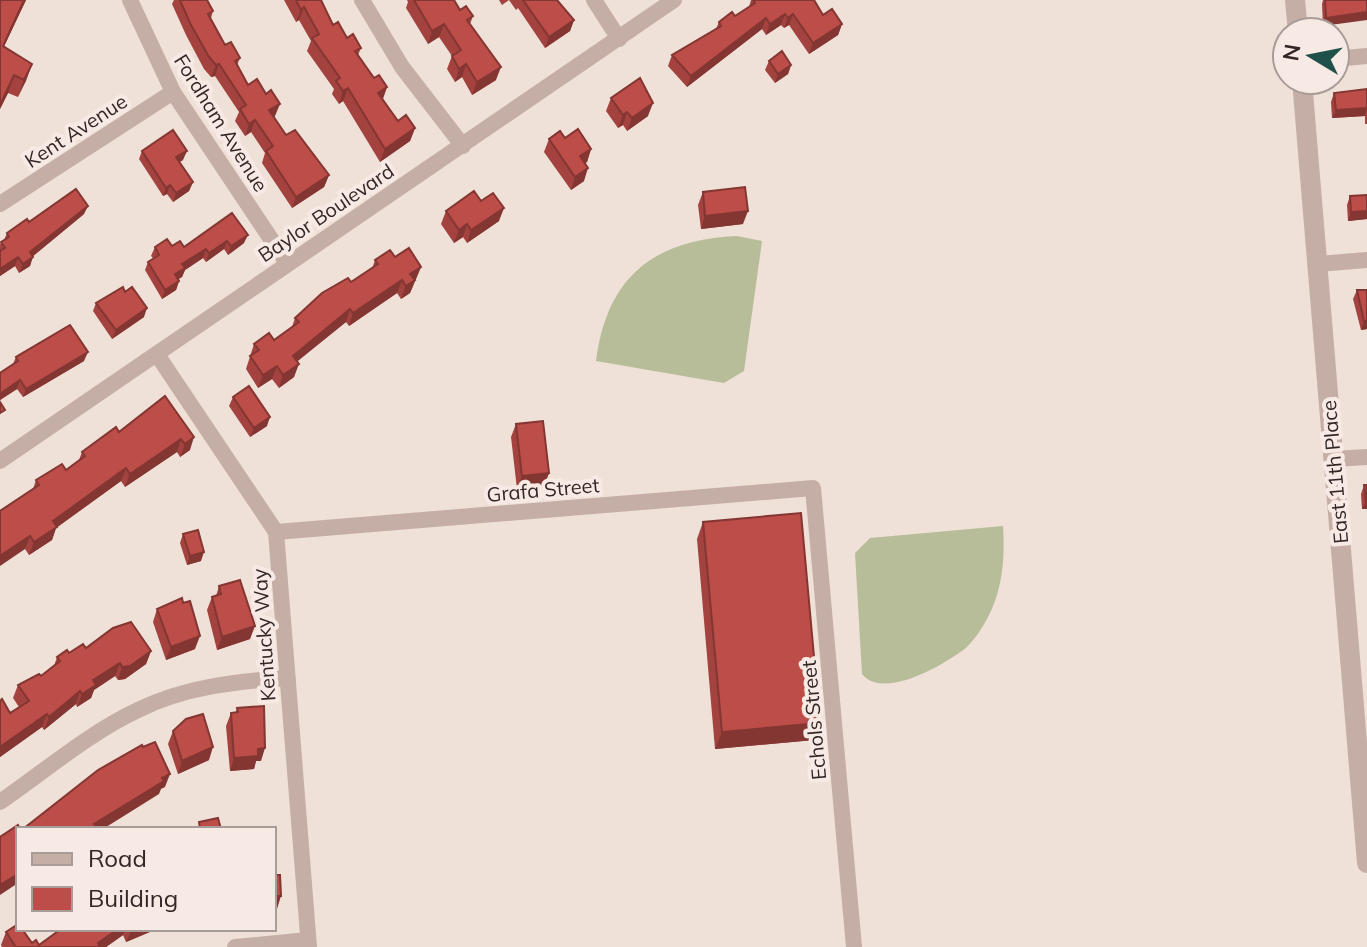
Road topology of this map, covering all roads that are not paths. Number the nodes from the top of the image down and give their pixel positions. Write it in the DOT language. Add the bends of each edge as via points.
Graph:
graph roads {
  1 [pos="130,0"];
  2 [pos="362,0"];
  3 [pos="594,0"];
  4 [pos="674,0"];
  5 [pos="619,39"];
  6 [pos="173,92"];
  7 [pos="1303,96"];
  8 [pos="463,146"];
  9 [pos="0,204"];
  10 [pos="1367,260"];
  11 [pos="287,263"];
  12 [pos="1318,264"];
  13 [pos="158,356"];
  14 [pos="1367,457"];
  15 [pos="1334,459"];
  16 [pos="0,461"];
  17 [pos="813,488"];
  18 [pos="276,532"];
  19 [pos="1359,666"];
  20 [pos="288,678"];
  21 [pos="0,802"];
  22 [pos="1367,863"];
  23 [pos="308,944"];
  24 [pos="235,947"];
  25 [pos="854,947"];
  1 -- 6 [label="street, Fordham Avenue"];
  2 -- 8 [label="street" via="402,67"];
  3 -- 5 [label="street"];
  4 -- 5 [label="street, Baylor Boulevard"];
  5 -- 8 [label="street, Baylor Boulevard"];
  6 -- 9 [label="street, Kent Avenue"];
  6 -- 11 [label="street, Fordham Avenue"];
  7 -- 12 [label="street, East 11th Place"];
  8 -- 11 [label="street, Baylor Boulevard"];
  10 -- 12 [label="street"];
  11 -- 13 [label="street, Baylor Boulevard"];
  12 -- 15 [label="street, East 11th Place"];
  13 -- 16 [label="street, Baylor Boulevard"];
  13 -- 18 [label="street, Kentucky Way"];
  14 -- 15 [label="street"];
  15 -- 19 [label="street, East 11th Place"];
  17 -- 18 [label="street, Grafa Street"];
  17 -- 25 [label="street, Echols Street"];
  18 -- 20 [label="street, Kentucky Way"];
  19 -- 22 [label="street, East 11th Place"];
  20 -- 21 [label="street" via="194,690 141,708"];
  20 -- 23 [label="street, Kentucky Way"];
  23 -- 24 [label="street"];
}
